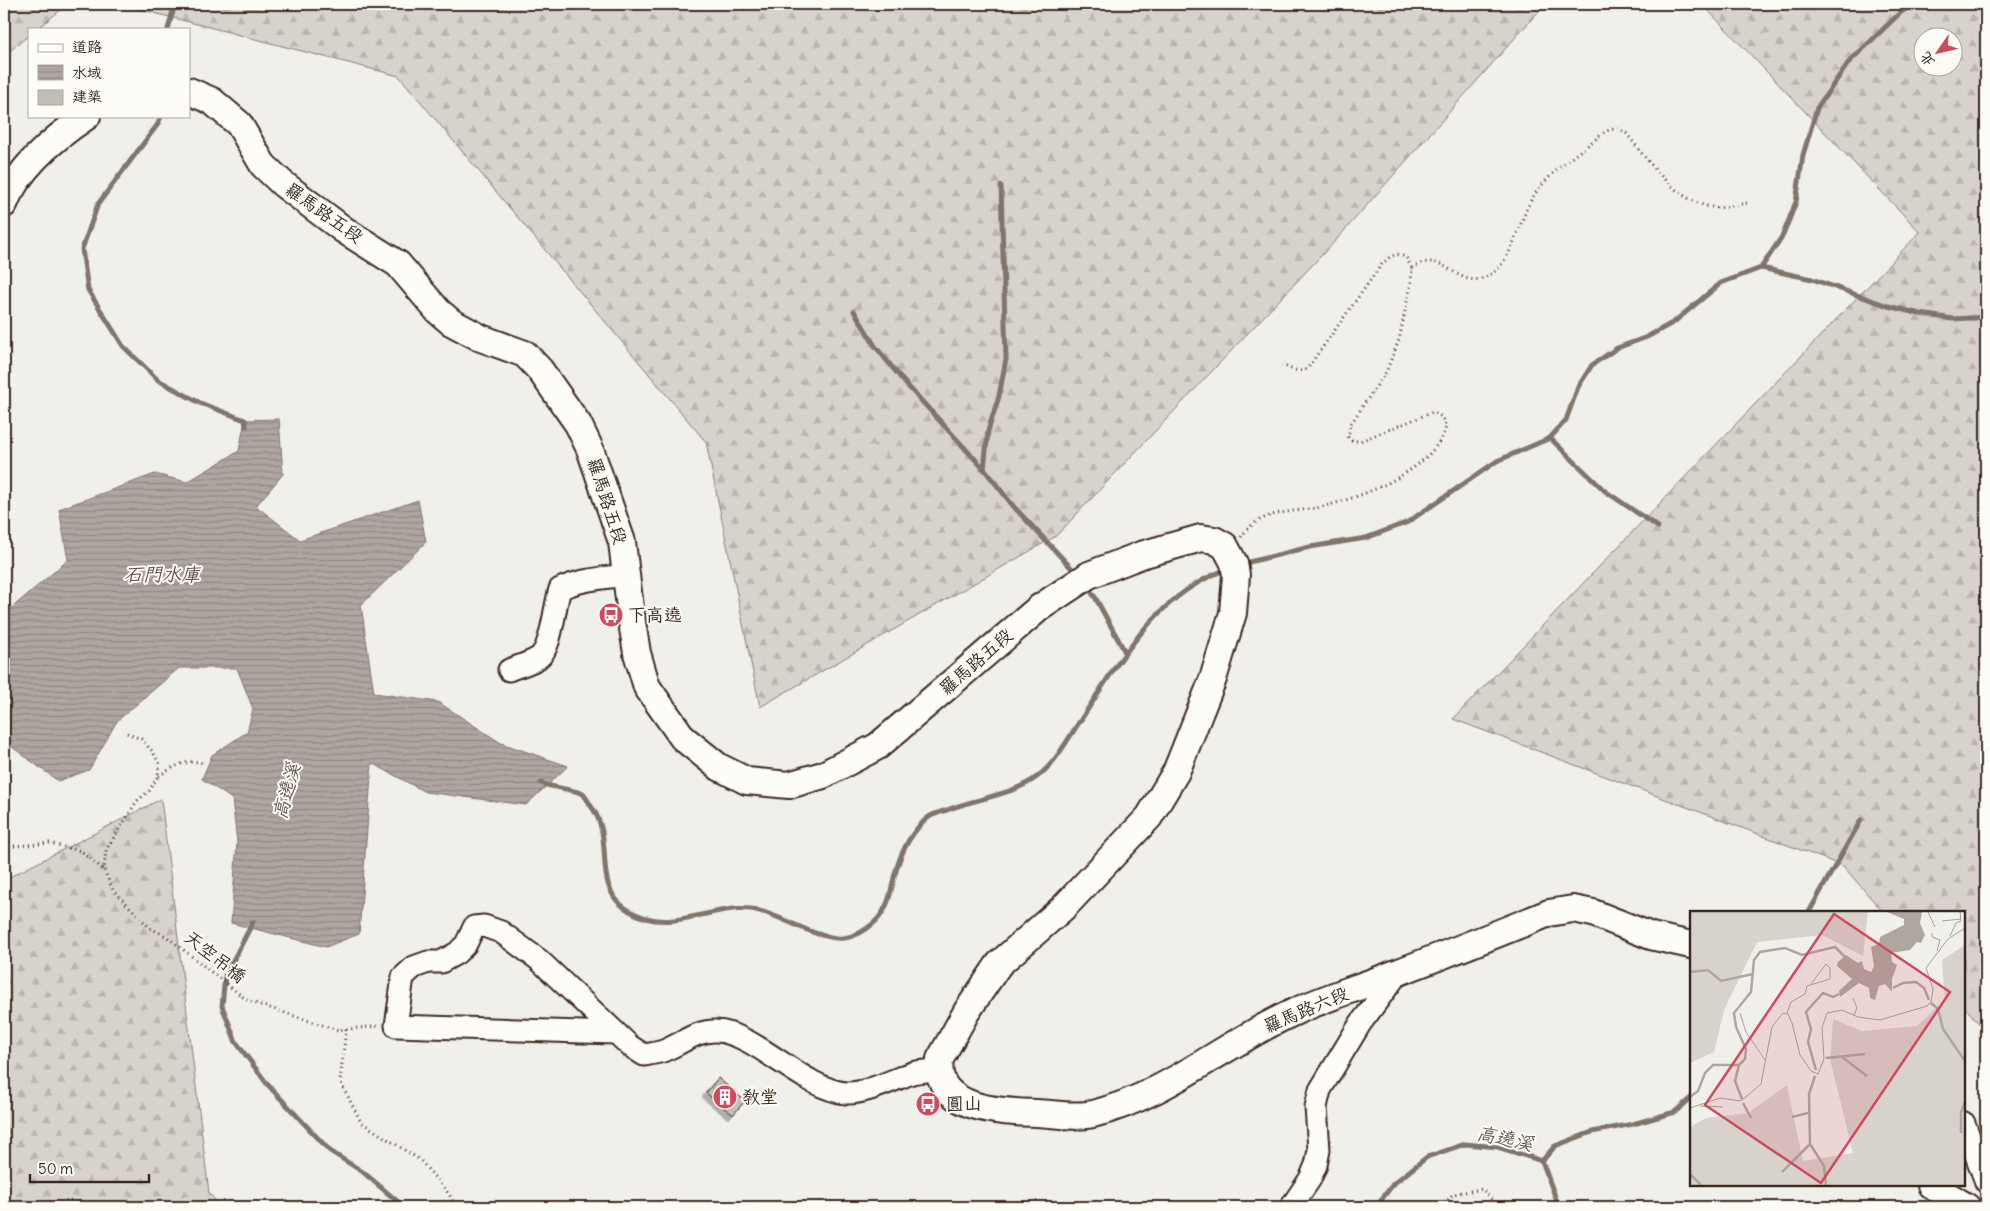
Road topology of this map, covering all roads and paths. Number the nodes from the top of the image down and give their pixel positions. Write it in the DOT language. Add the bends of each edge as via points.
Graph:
graph roads {
  1 [pos="190,91"];
  2 [pos="84,118"];
  3 [pos="1747,203"];
  4 [pos="4,204"];
  5 [pos="1412,269"];
  6 [pos="1282,365"];
  7 [pos="1233,564"];
  8 [pos="626,575"];
  9 [pos="509,670"];
  10 [pos="127,733"];
  11 [pos="205,764"];
  12 [pos="158,776"];
  13 [pos="4,848"];
  14 [pos="104,870"];
  15 [pos="1690,945"];
  16 [pos="1398,972"];
  17 [pos="396,1026"];
  18 [pos="346,1029"];
  19 [pos="615,1033"];
  20 [pos="938,1070"];
  21 [pos="1965,1126"];
  22 [pos="1986,1182"];
  23 [pos="1933,1186"];
  24 [pos="456,1207"];
  25 [pos="1292,1207"];
  26 [pos="1441,1207"];
  27 [pos="1492,1207"];
  28 [pos="1967,1207"];
  1 -- 8 [label="main road, 羅馬路五段" via="212,101 239,124 263,165 282,184 344,230 398,264 451,322 525,354 540,370 578,424 590,449 622,542"];
  2 -- 4 [label="main road" via="39,154 19,178"];
  3 -- 5 [label="path" via="1710,207 1681,193 1627,134 1613,129 1606,131 1542,184 1505,259 1485,278 1464,279 1432,260 1422,261"];
  5 -- 6 [label="path" via="1406,257 1397,254 1390,257 1307,369 1302,372"];
  5 -- 7 [label="path" via="1392,361 1350,425 1348,437 1352,441 1360,440 1433,412 1442,417 1446,427 1443,439 1417,465 1390,483 1324,506 1278,512 1258,519 1245,532"];
  7 -- 8 [label="main road, 羅馬路五段" via="1225,546 1201,538 1141,555 1089,575 1039,608 878,746 823,775 789,785 747,780 718,767 683,738 647,687 637,652"];
  7 -- 20 [label="main road" via="1233,613 1213,679 1176,772 1149,817 1064,907 999,964 944,1050"];
  8 -- 9 [label="lane" via="596,578 560,589 544,652 537,659"];
  10 -- 12 [label="path" via="141,740 153,752 160,763"];
  11 -- 12 [label="path" via="199,761 173,766"];
  12 -- 14 [label="path" via="150,791 137,801 106,850"];
  13 -- 14 [label="path" via="49,843 81,851"];
  14 -- 18 [label="path, 天空吊橋" via="113,890 150,928 166,936 248,1001 338,1030"];
  15 -- 16 [label="main road, 羅馬路六段" via="1651,936 1573,909 1550,913"];
  16 -- 20 [label="main road, 羅馬路六段" via="1293,1012 1148,1093 1091,1114 1012,1113 986,1108 958,1098 944,1087"];
  16 -- 25 [label="lane" via="1360,1024 1320,1090 1316,1107 1319,1150 1316,1165"];
  17 -- 18 [label="path"];
  17 -- 19 [label="lane"];
  17 -- 19 [label="lane" via="403,977 414,967 441,962 457,953 466,944 474,927 484,926 500,932 539,960"];
  18 -- 24 [label="path" via="340,1081 361,1122 420,1160"];
  19 -- 20 [label="lane" via="644,1055 663,1051 703,1032 717,1030 747,1042 806,1078 848,1093 914,1072"];
  21 -- 22 [label="lane"];
  23 -- 28 [label="main road"];
  26 -- 27 [label="path" via="1453,1194 1482,1189 1493,1201"];
}
